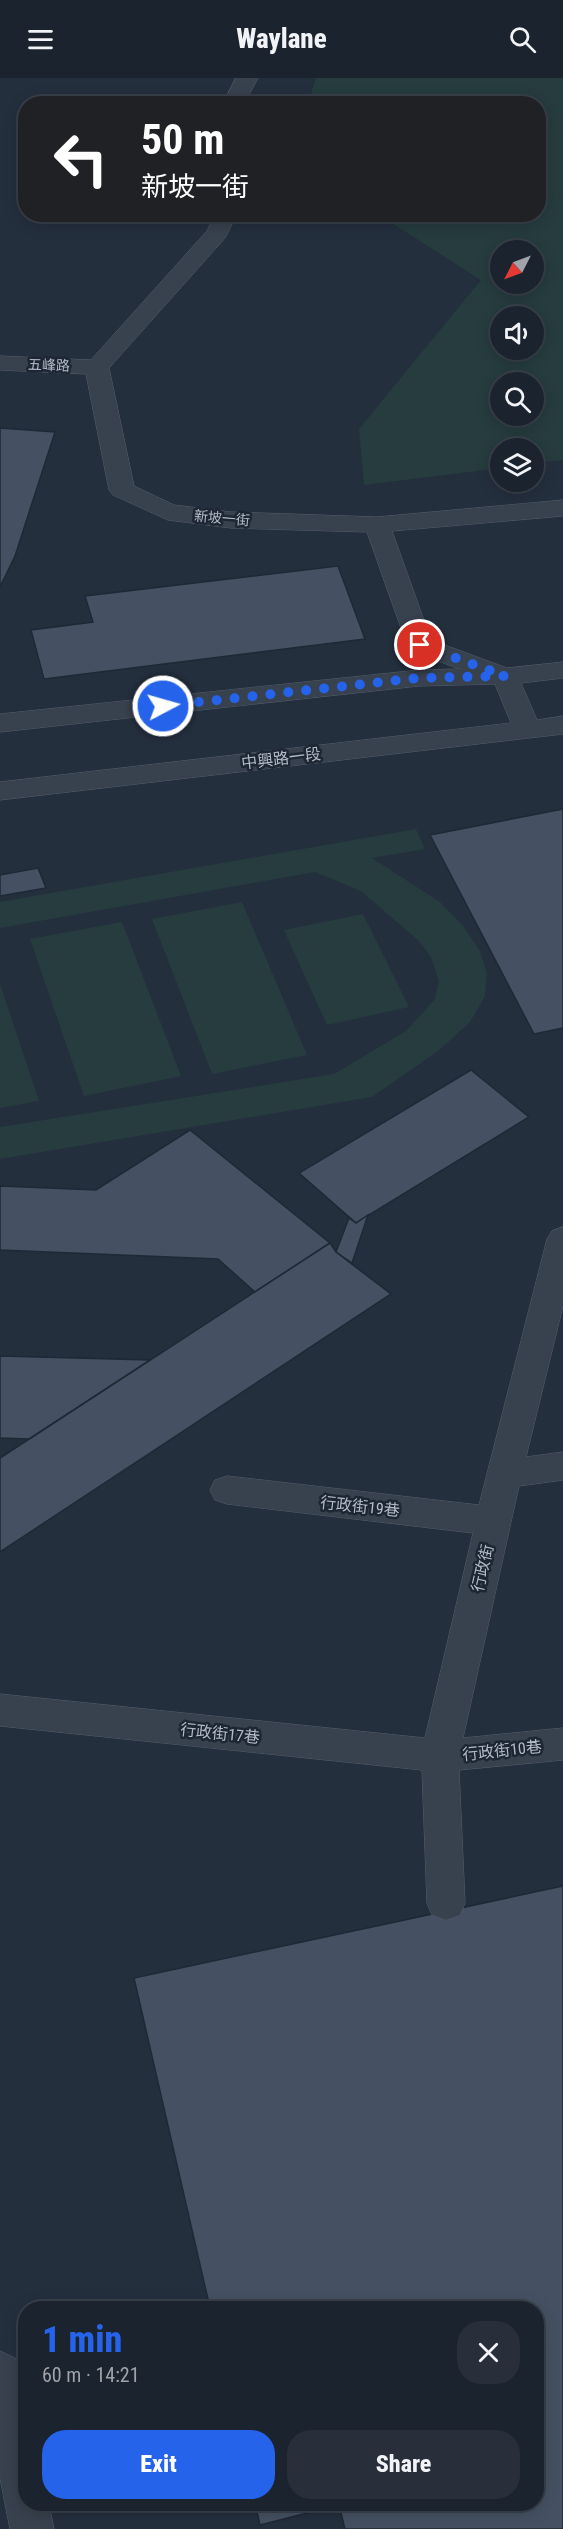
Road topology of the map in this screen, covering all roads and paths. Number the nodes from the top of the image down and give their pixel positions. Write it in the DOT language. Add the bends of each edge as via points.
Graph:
graph roads {
  1 [pos="247,78"];
  2 [pos="237,96"];
  3 [pos="222,222"];
  4 [pos="0,363"];
  5 [pos="97,367"];
  6 [pos="563,508"];
  7 [pos="377,525"];
  8 [pos="563,670"];
  9 [pos="505,676"];
  10 [pos="0,723"];
  11 [pos="563,725"];
  12 [pos="527,729"];
  13 [pos="0,792"];
  14 [pos="563,1239"];
  15 [pos="563,1466"];
  16 [pos="506,1474"];
  17 [pos="227,1490"];
  18 [pos="493,1521"];
  19 [pos="0,1710"];
  20 [pos="563,1743"];
  21 [pos="440,1756"];
  22 [pos="446,1903"];
  23 [pos="0,2373"];
  24 [pos="18,2458"];
  25 [pos="28,2511"];
  26 [pos="32,2529"];
  1 -- 2 [label="street"];
  3 -- 5 [label="street" via="217,233"];
  4 -- 5 [label="street, 五峰路"];
  5 -- 7 [label="street, 新坡一街" via="122,490 168,512 231,520"];
  6 -- 7 [label="street"];
  7 -- 9 [label="street" via="420,645"];
  8 -- 9 [label="street"];
  9 -- 10 [label="street" via="419,678"];
  9 -- 12 [label="street"];
  11 -- 12 [label="street, 中興路一段"];
  12 -- 13 [label="street, 中興路一段"];
  14 -- 16 [label="street, 行政街"];
  15 -- 16 [label="street"];
  16 -- 18 [label="street, 行政街"];
  17 -- 18 [label="street, 行政街19巷"];
  18 -- 21 [label="street, 行政街"];
  19 -- 21 [label="street, 行政街17巷"];
  20 -- 21 [label="street, 行政街10巷"];
  21 -- 22 [label="street, 行政街"];
  23 -- 24 [label="street"];
  25 -- 26 [label="street"];
}
